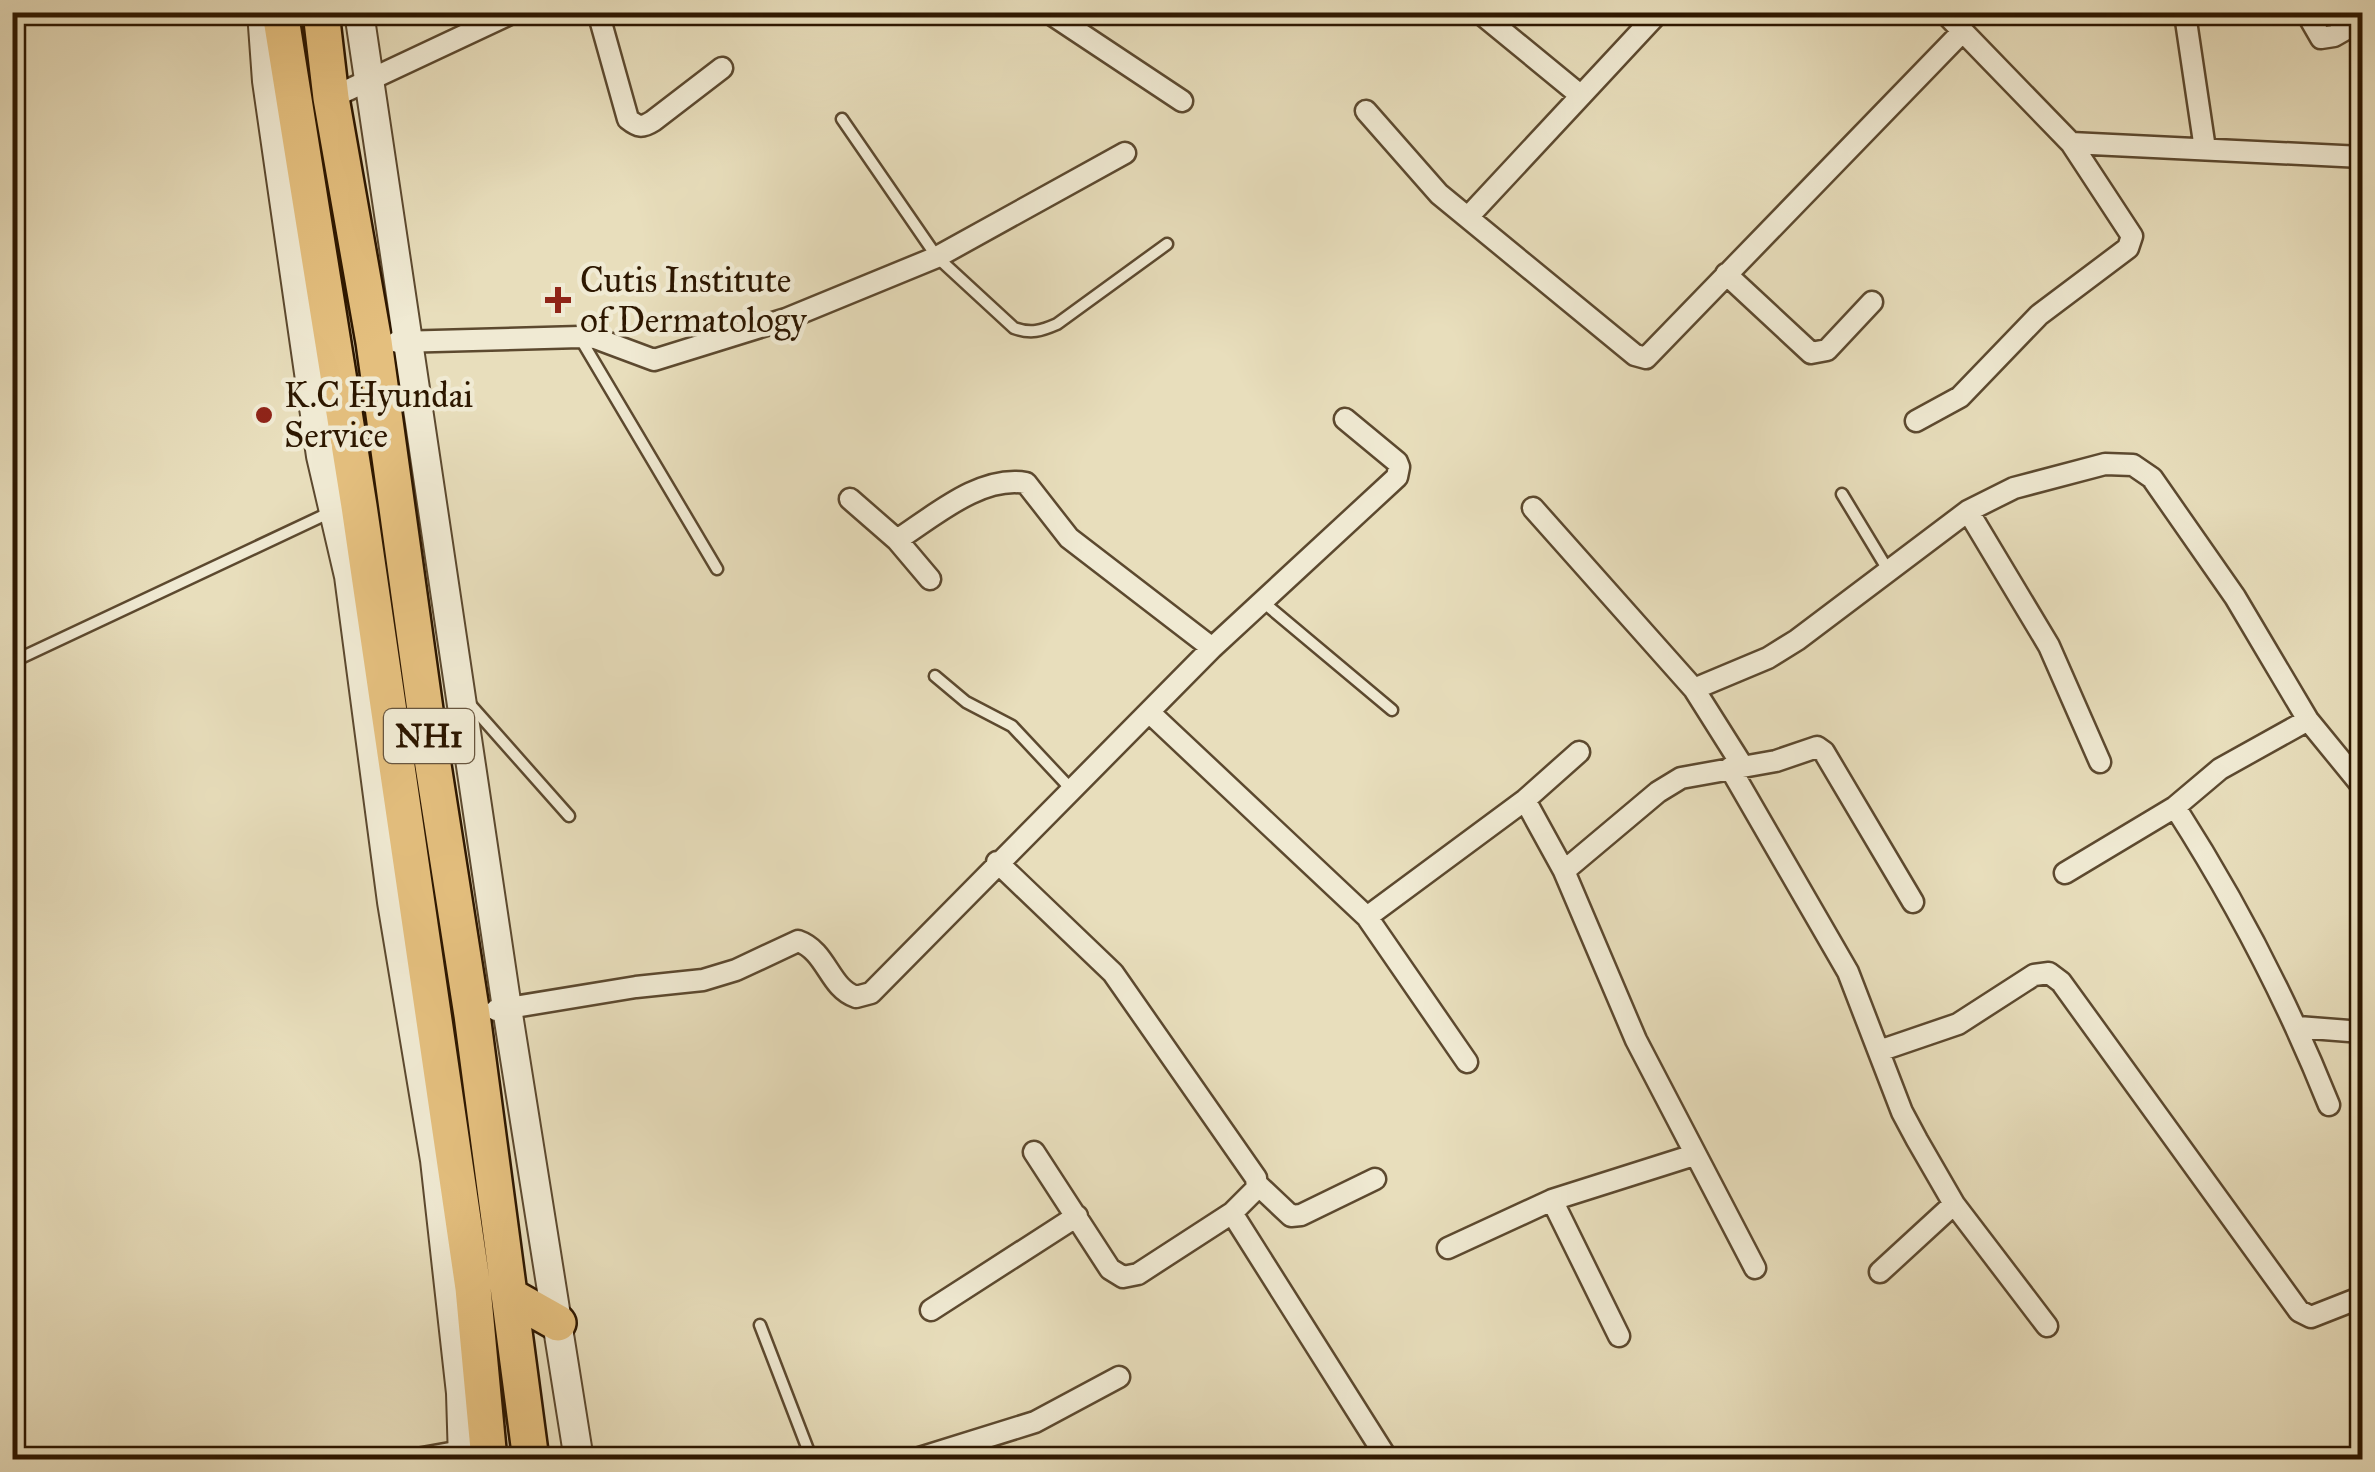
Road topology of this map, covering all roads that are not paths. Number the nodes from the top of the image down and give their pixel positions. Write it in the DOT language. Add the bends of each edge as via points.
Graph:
graph roads {
  1 [pos="262,12"];
  2 [pos="280,12"];
  3 [pos="321,12"];
  4 [pos="359,12"];
  5 [pos="514,12"];
  6 [pos="1048,12"];
  7 [pos="1478,12"];
  8 [pos="1659,12"];
  9 [pos="1944,12"];
  10 [pos="2306,12"];
  11 [pos="604,14"];
  12 [pos="2362,20"];
  13 [pos="2186,21"];
  14 [pos="1961,32"];
  15 [pos="722,68"];
  16 [pos="369,82"];
  17 [pos="1580,96"];
  18 [pos="331,98"];
  19 [pos="1182,101"];
  20 [pos="1366,111"];
  21 [pos="842,119"];
  22 [pos="2071,143"];
  23 [pos="2205,150"];
  24 [pos="1125,153"];
  25 [pos="2362,157"];
  26 [pos="1468,217"];
  27 [pos="1167,244"];
  28 [pos="937,257"];
  29 [pos="1726,274"];
  30 [pos="1872,302"];
  31 [pos="580,337"];
  32 [pos="391,342"];
  33 [pos="1345,419"];
  34 [pos="1916,421"];
  35 [pos="1842,494"];
  36 [pos="850,499"];
  37 [pos="347,508"];
  38 [pos="1533,508"];
  39 [pos="1968,511"];
  40 [pos="897,540"];
  41 [pos="717,569"];
  42 [pos="1890,572"];
  43 [pos="930,579"];
  44 [pos="1263,602"];
  45 [pos="1212,648"];
  46 [pos="12,662"];
  47 [pos="935,676"];
  48 [pos="1694,690"];
  49 [pos="460,694"];
  50 [pos="1392,710"];
  51 [pos="1149,712"];
  52 [pos="2308,720"];
  53 [pos="1579,752"];
  54 [pos="2100,762"];
  55 [pos="1736,766"];
  56 [pos="2362,786"];
  57 [pos="1071,789"];
  58 [pos="1524,800"];
  59 [pos="2175,807"];
  60 [pos="569,816"];
  61 [pos="998,862"];
  62 [pos="1564,871"];
  63 [pos="2064,872"];
  64 [pos="1913,902"];
  65 [pos="1368,918"];
  66 [pos="508,1008"];
  67 [pos="472,1015"];
  68 [pos="2298,1027"];
  69 [pos="2362,1032"];
  70 [pos="1879,1052"];
  71 [pos="1467,1062"];
  72 [pos="2329,1105"];
  73 [pos="1034,1152"];
  74 [pos="1694,1156"];
  75 [pos="1374,1179"];
  76 [pos="1258,1184"];
  77 [pos="1552,1200"];
  78 [pos="1954,1204"];
  79 [pos="1232,1213"];
  80 [pos="1077,1216"];
  81 [pos="1448,1248"];
  82 [pos="1754,1268"];
  83 [pos="1880,1272"];
  84 [pos="510,1296"];
  85 [pos="2362,1297"];
  86 [pos="931,1310"];
  87 [pos="558,1323"];
  88 [pos="760,1325"];
  89 [pos="2047,1326"];
  90 [pos="1620,1336"];
  91 [pos="1119,1377"];
  92 [pos="471,1455"];
  93 [pos="384,1460"];
  94 [pos="532,1460"];
  95 [pos="580,1460"];
  96 [pos="812,1460"];
  97 [pos="913,1460"];
  98 [pos="1388,1460"];
  1 -- 37 [label="street" via="321,456"];
  2 -- 37 [label="highway, NH1"];
  3 -- 18 [label="highway, NH1"];
  4 -- 16 [label="street"];
  5 -- 16 [label="street"];
  6 -- 19 [label="street"];
  7 -- 17 [label="street"];
  8 -- 17 [label="street"];
  9 -- 14 [label="street"];
  10 -- 12 [label="street" via="2321,38"];
  11 -- 15 [label="street" via="628,119 635,125 653,122"];
  13 -- 23 [label="street"];
  14 -- 22 [label="street"];
  14 -- 29 [label="street"];
  16 -- 18 [label="street"];
  16 -- 32 [label="street"];
  17 -- 26 [label="street"];
  18 -- 32 [label="highway, NH1"];
  20 -- 26 [label="street" via="1424,179"];
  21 -- 28 [label="lane"];
  22 -- 23 [label="street"];
  22 -- 34 [label="street" via="2132,231 2131,244 2039,315 1960,398"];
  23 -- 25 [label="street"];
  24 -- 28 [label="street"];
  26 -- 29 [label="street" via="1640,358 1651,355"];
  27 -- 28 [label="lane" via="1038,332 1014,328"];
  28 -- 31 [label="street" via="786,320 668,358 640,358"];
  29 -- 30 [label="street" via="1812,353 1826,350"];
  31 -- 32 [label="street"];
  31 -- 41 [label="lane"];
  32 -- 49 [label="street"];
  32 -- 67 [label="highway, NH1" via="430,746"];
  33 -- 44 [label="street" via="1400,466 1397,477"];
  35 -- 42 [label="lane"];
  36 -- 40 [label="street"];
  37 -- 46 [label="lane"];
  37 -- 92 [label="highway, NH1" via="473,1288"];
  38 -- 48 [label="street"];
  39 -- 42 [label="street"];
  39 -- 52 [label="street" via="2014,488 2105,464 2144,470 2235,597"];
  39 -- 54 [label="street" via="2049,646"];
  40 -- 43 [label="street"];
  40 -- 45 [label="street" via="969,494 1026,482 1069,538"];
  42 -- 48 [label="street" via="1768,658"];
  44 -- 45 [label="street"];
  44 -- 50 [label="lane"];
  45 -- 51 [label="street"];
  47 -- 57 [label="lane" via="1012,726"];
  48 -- 55 [label="street"];
  49 -- 60 [label="lane"];
  49 -- 66 [label="street"];
  51 -- 57 [label="street"];
  51 -- 65 [label="street"];
  52 -- 56 [label="street"];
  52 -- 59 [label="street" via="2220,769"];
  53 -- 58 [label="street"];
  55 -- 62 [label="street" via="1668,784"];
  55 -- 64 [label="street" via="1821,748"];
  55 -- 70 [label="street" via="1833,942"];
  57 -- 61 [label="street"];
  58 -- 62 [label="street"];
  58 -- 65 [label="street"];
  59 -- 63 [label="street"];
  59 -- 68 [label="street" via="2227,889"];
  61 -- 66 [label="street" via="862,996 843,992 820,955 798,942 703,980"];
  61 -- 76 [label="street" via="1113,973"];
  62 -- 74 [label="street"];
  65 -- 71 [label="street"];
  66 -- 67 [label="street"];
  66 -- 87 [label="street"];
  67 -- 84 [label="highway, NH1"];
  68 -- 69 [label="street"];
  68 -- 72 [label="street"];
  70 -- 78 [label="street" via="1902,1112"];
  70 -- 85 [label="street" via="1958,1024 2048,973 2061,982 2300,1311 2321,1315"];
  73 -- 80 [label="street"];
  74 -- 77 [label="street"];
  74 -- 82 [label="street"];
  75 -- 76 [label="street" via="1291,1216"];
  76 -- 79 [label="street"];
  77 -- 81 [label="street"];
  77 -- 90 [label="street"];
  78 -- 83 [label="street"];
  78 -- 89 [label="street"];
  79 -- 80 [label="street" via="1130,1277 1110,1269"];
  79 -- 98 [label="street"];
  80 -- 86 [label="street"];
  84 -- 87 [label="highway"];
  84 -- 94 [label="highway, NH1"];
  87 -- 95 [label="street"];
  88 -- 96 [label="lane"];
  91 -- 97 [label="street" via="1035,1422"];
  92 -- 93 [label="lane"];
}
